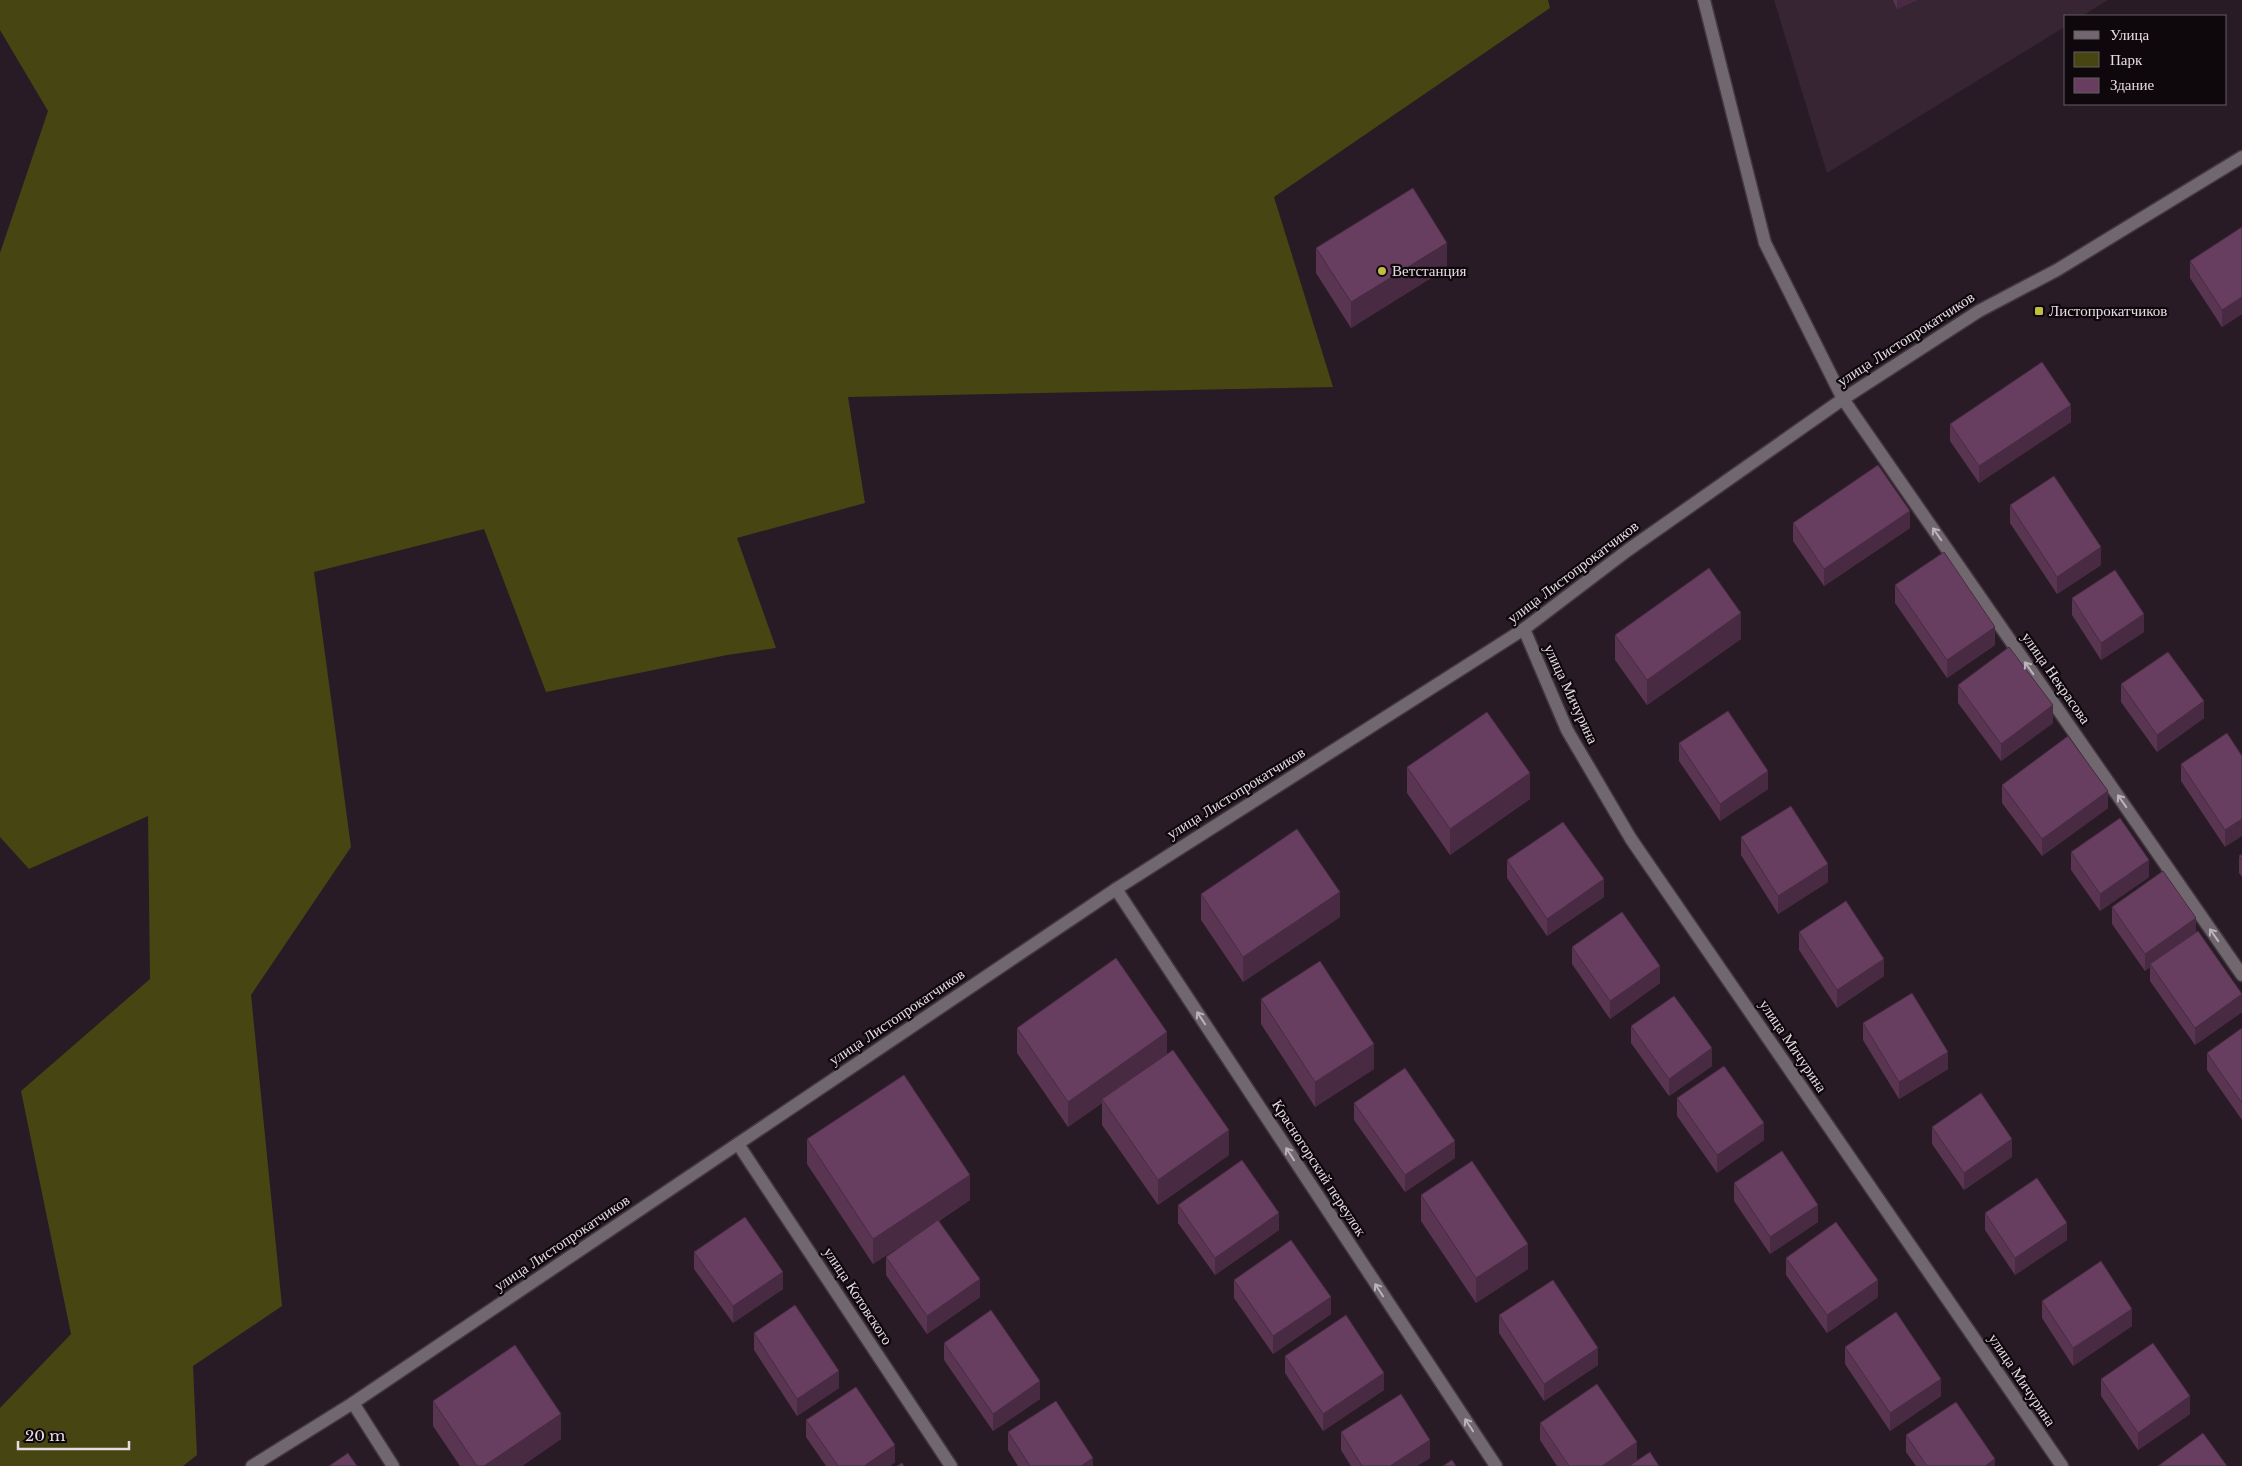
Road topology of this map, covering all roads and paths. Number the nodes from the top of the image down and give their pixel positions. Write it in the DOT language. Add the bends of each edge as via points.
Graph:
graph roads {
  1 [pos="1704,0"];
  2 [pos="2242,157"];
  3 [pos="1843,399"];
  4 [pos="1524,629"];
  5 [pos="1116,889"];
  6 [pos="2242,975"];
  7 [pos="738,1144"];
  8 [pos="353,1404"];
  9 [pos="252,1466"];
  10 [pos="393,1466"];
  11 [pos="950,1466"];
  12 [pos="1496,1466"];
  13 [pos="2062,1466"];
  1 -- 3 [label="street, улица Некрасова" via="1764,243"];
  2 -- 3 [label="street, улица Листопрокатчиков" via="2057,270 1979,311"];
  3 -- 4 [label="street, улица Листопрокатчиков" via="1628,550"];
  6 -- 3 [label="street, улица Некрасова, one-way"];
  4 -- 5 [label="street, улица Листопрокатчиков"];
  4 -- 13 [label="street, улица Мичурина" via="1567,730 1631,839"];
  5 -- 7 [label="street, улица Листопрокатчиков"];
  12 -- 5 [label="street, Красногорский переулок, one-way"];
  7 -- 8 [label="street, улица Листопрокатчиков"];
  7 -- 11 [label="street, улица Котовского"];
  8 -- 9 [label="street, улица Листопрокатчиков"];
  8 -- 10 [label="street"];
}
